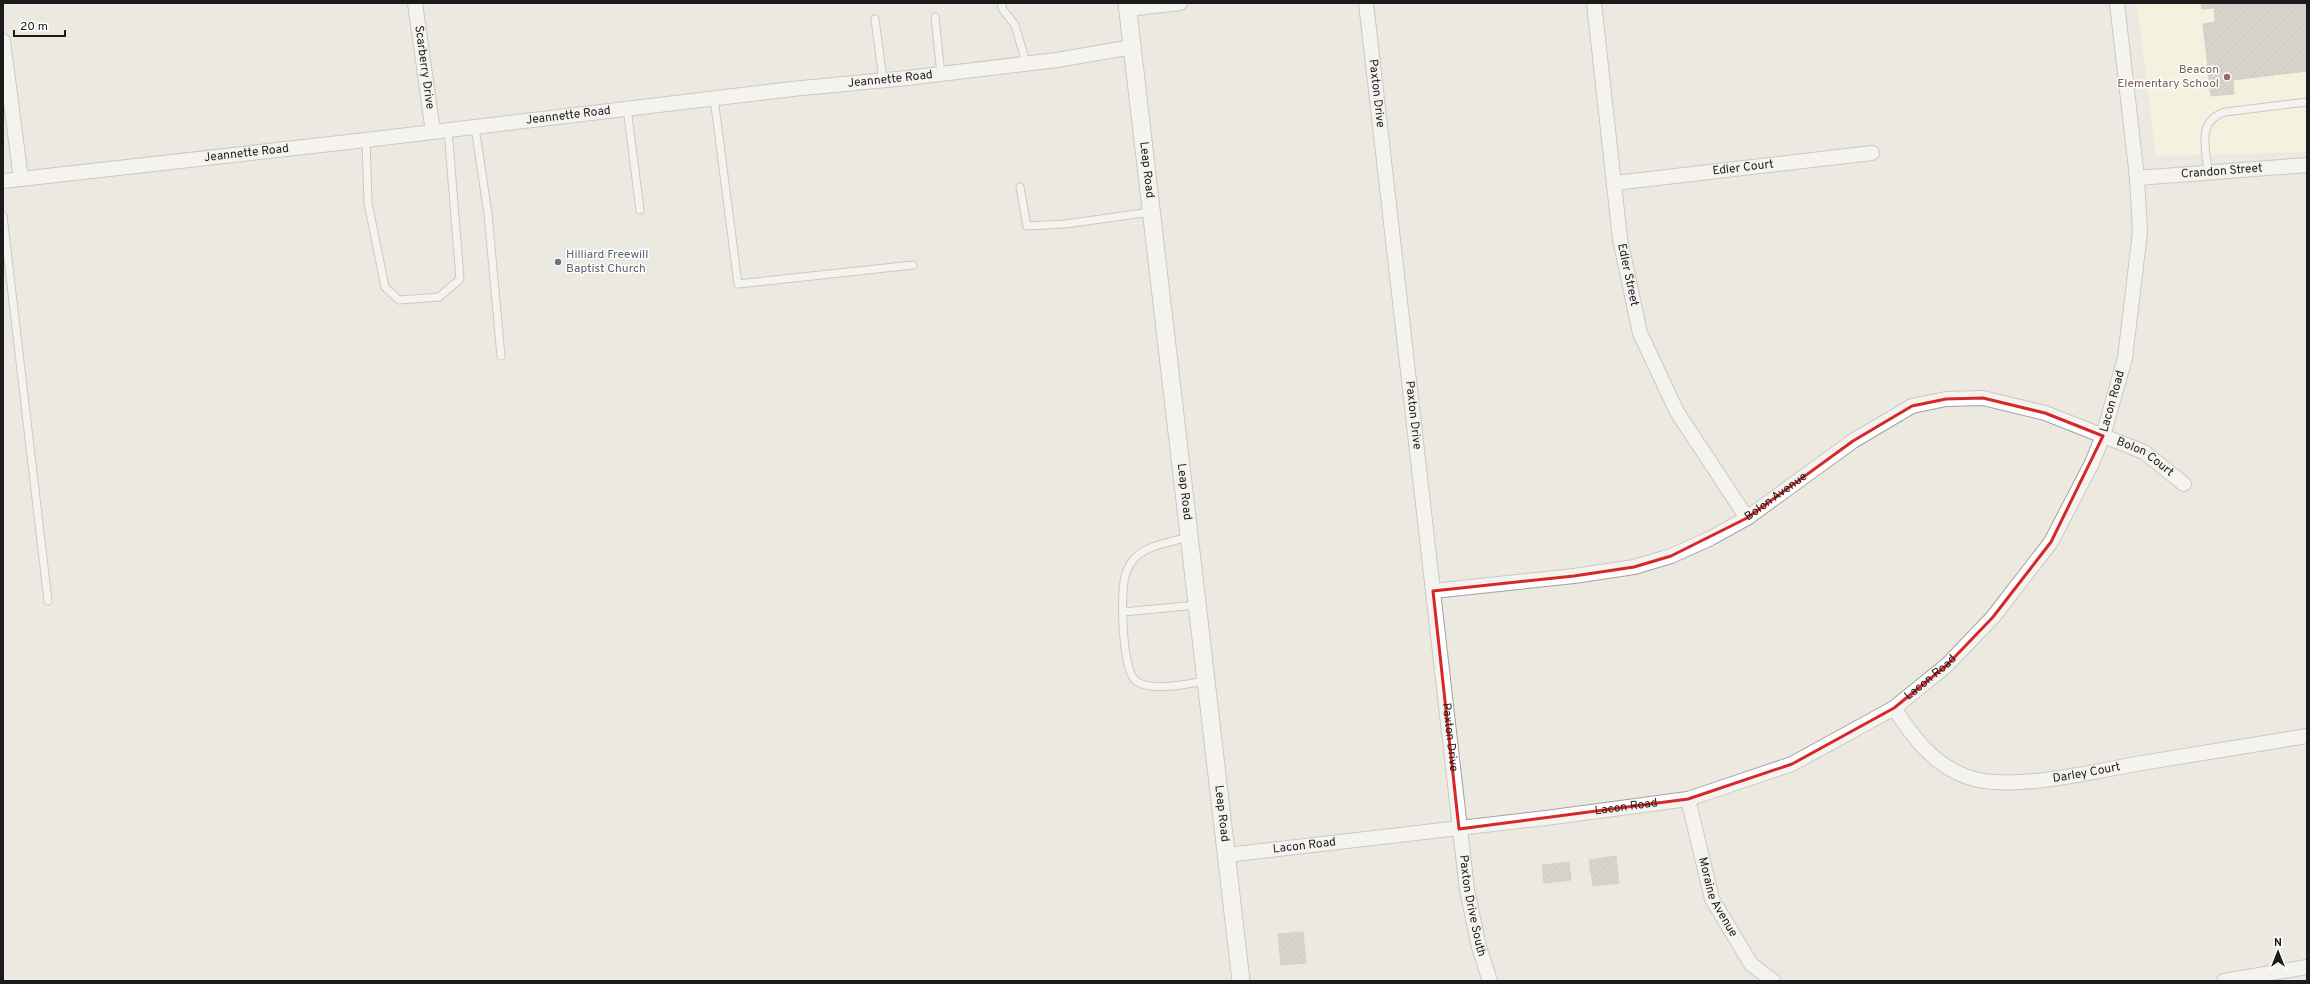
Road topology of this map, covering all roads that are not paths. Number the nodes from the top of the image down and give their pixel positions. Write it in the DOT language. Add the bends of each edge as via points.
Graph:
graph roads {
  1 [pos="415,3"];
  2 [pos="1001,3"];
  3 [pos="1180,3"];
  4 [pos="1366,3"];
  5 [pos="1594,3"];
  6 [pos="2117,3"];
  7 [pos="1128,6"];
  8 [pos="935,17"];
  9 [pos="875,19"];
  10 [pos="3,41"];
  11 [pos="1132,48"];
  12 [pos="1026,63"];
  13 [pos="941,74"];
  14 [pos="883,80"];
  15 [pos="714,98"];
  16 [pos="2307,102"];
  17 [pos="627,108"];
  18 [pos="475,127"];
  19 [pos="448,130"];
  20 [pos="433,132"];
  21 [pos="366,140"];
  22 [pos="1872,153"];
  23 [pos="2307,165"];
  24 [pos="2208,172"];
  25 [pos="2137,178"];
  26 [pos="21,179"];
  27 [pos="3,181"];
  28 [pos="1615,183"];
  29 [pos="1020,187"];
  30 [pos="640,210"];
  31 [pos="1152,212"];
  32 [pos="3,216"];
  33 [pos="913,265"];
  34 [pos="500,356"];
  35 [pos="2103,436"];
  36 [pos="2184,484"];
  37 [pos="1747,518"];
  38 [pos="1190,537"];
  39 [pos="1433,591"];
  40 [pos="48,601"];
  41 [pos="1197,605"];
  42 [pos="1123,612"];
  43 [pos="1206,681"];
  44 [pos="1894,708"];
  45 [pos="2307,736"];
  46 [pos="1688,799"];
  47 [pos="1459,829"];
  48 [pos="1227,855"];
  49 [pos="2307,967"];
  50 [pos="1241,981"];
  51 [pos="1490,981"];
  52 [pos="1773,981"];
  53 [pos="2224,981"];
  1 -- 20 [label="street, Scarberry Drive"];
  2 -- 12 [label="lane" via="1003,10 1015,25"];
  3 -- 7 [label="street"];
  4 -- 39 [label="street, Paxton Drive"];
  5 -- 28 [label="street, Edler Street"];
  6 -- 25 [label="street, Lacon Road"];
  7 -- 11 [label="street, Leap Road"];
  8 -- 13 [label="lane"];
  9 -- 14 [label="lane"];
  10 -- 26 [label="street"];
  11 -- 12 [label="street, Jeannette Road"];
  11 -- 31 [label="street, Leap Road"];
  12 -- 13 [label="street, Jeannette Road"];
  13 -- 14 [label="street, Jeannette Road"];
  14 -- 15 [label="street, Jeannette Road"];
  15 -- 17 [label="street, Jeannette Road"];
  15 -- 33 [label="lane" via="738,284"];
  16 -- 24 [label="lane" via="2215,115 2208,121 2206,130"];
  17 -- 18 [label="street, Jeannette Road"];
  17 -- 30 [label="lane"];
  18 -- 19 [label="street, Jeannette Road"];
  18 -- 34 [label="lane" via="488,214"];
  19 -- 20 [label="street, Jeannette Road"];
  19 -- 21 [label="lane" via="460,279 439,297 399,300 385,287 368,203"];
  20 -- 21 [label="street, Jeannette Road"];
  21 -- 26 [label="street, Jeannette Road"];
  22 -- 28 [label="street, Edler Court"];
  23 -- 24 [label="street, Crandon Street"];
  24 -- 25 [label="street, Crandon Street"];
  25 -- 35 [label="street, Lacon Road" via="2140,232 2125,358"];
  26 -- 27 [label="street, Jeannette Road"];
  28 -- 37 [label="street, Edler Street" via="1620,240 1640,333 1677,412"];
  29 -- 31 [label="lane" via="1027,226 1065,224"];
  31 -- 38 [label="street, Leap Road"];
  32 -- 40 [label="lane"];
  35 -- 36 [label="street, Bolon Court" via="2144,452"];
  35 -- 37 [label="street, Bolon Avenue" via="2045,413 1982,398 1946,399 1912,406 1853,441"];
  35 -- 44 [label="street, Lacon Road" via="2050,542 1993,617 1947,665"];
  37 -- 39 [label="street, Bolon Avenue" via="1671,556 1634,567"];
  38 -- 41 [label="street, Leap Road"];
  38 -- 42 [label="lane" via="1154,546 1133,560 1125,577"];
  39 -- 47 [label="street, Paxton Drive"];
  41 -- 42 [label="lane"];
  41 -- 43 [label="street, Leap Road"];
  42 -- 43 [label="lane" via="1128,666 1135,681 1147,686 1175,686"];
  43 -- 48 [label="street, Leap Road"];
  44 -- 45 [label="street, Darley Court" via="1928,753 1947,768 1966,777 1987,782 2074,775"];
  44 -- 46 [label="street, Lacon Road" via="1792,764"];
  46 -- 47 [label="street, Lacon Road"];
  46 -- 52 [label="street, Moraine Avenue" via="1712,899 1751,964"];
  47 -- 48 [label="street, Lacon Road"];
  47 -- 51 [label="street, Paxton Drive South" via="1467,890 1479,947"];
  48 -- 50 [label="street, Leap Road"];
  49 -- 53 [label="street"];
}
